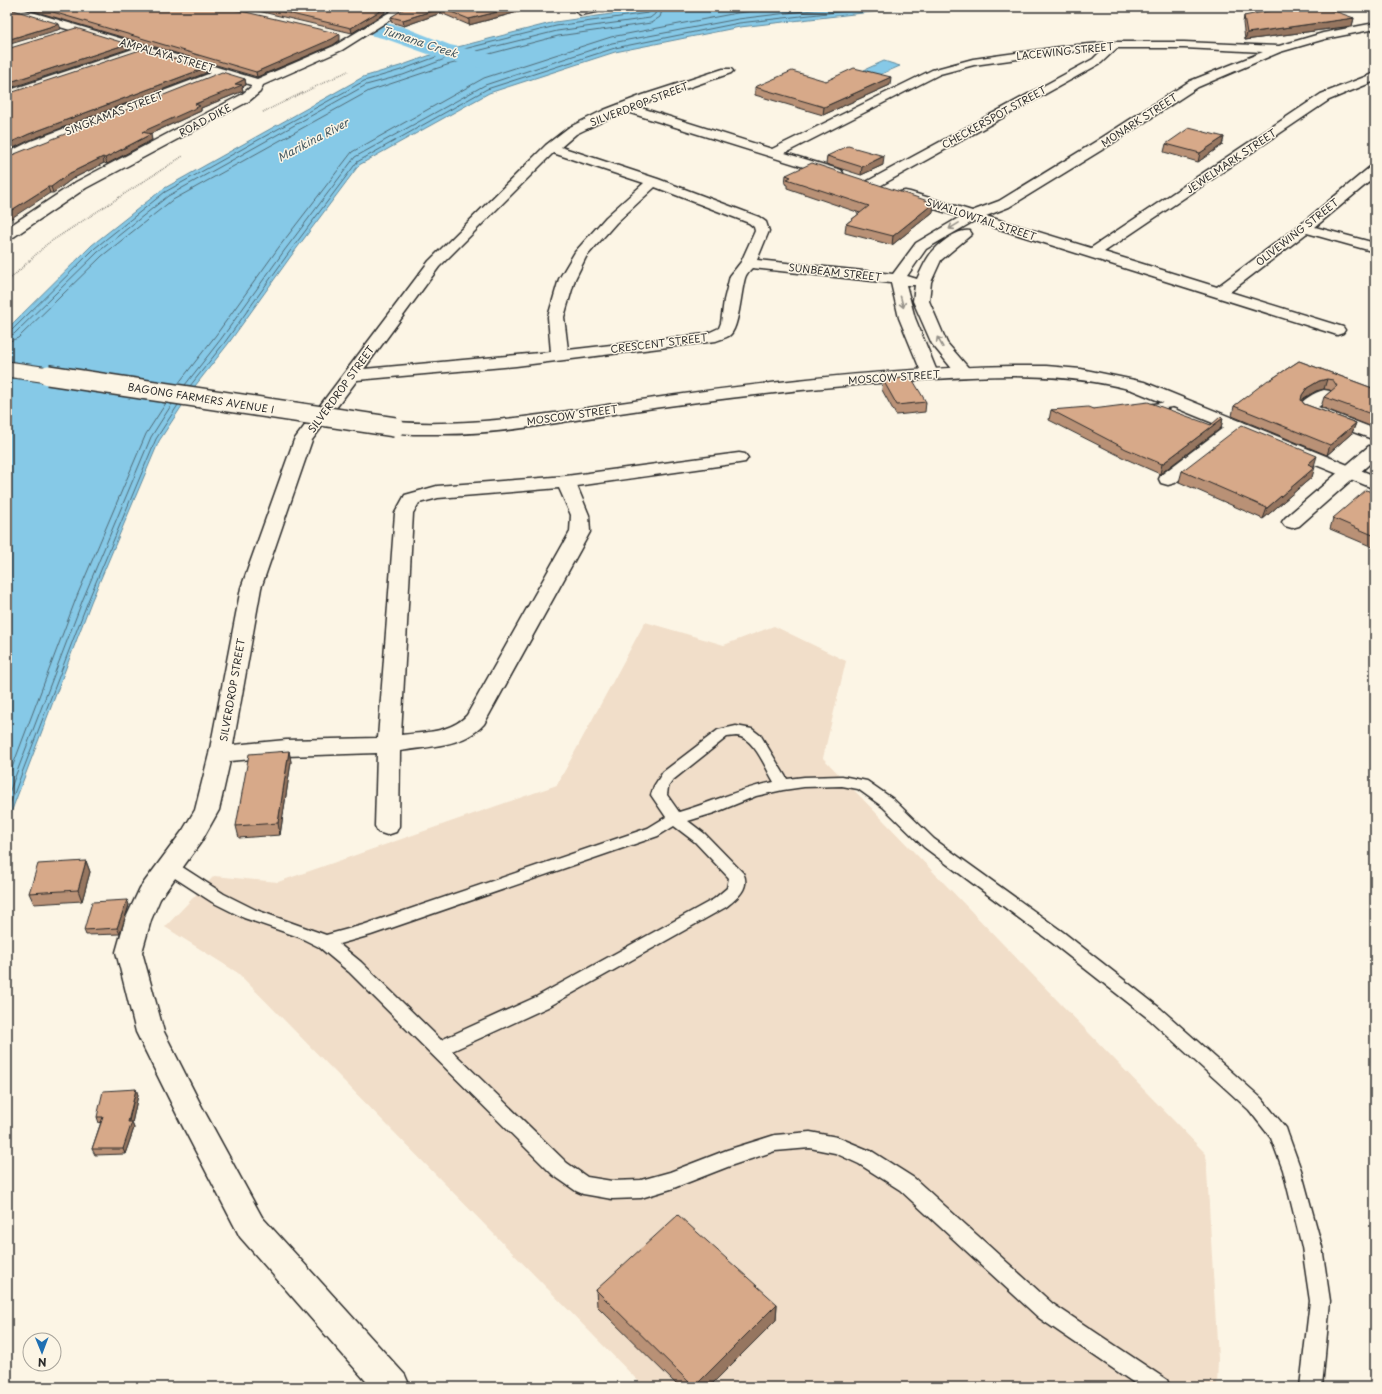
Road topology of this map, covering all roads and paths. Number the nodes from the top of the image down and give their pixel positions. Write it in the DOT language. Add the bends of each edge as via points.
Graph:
graph roads {
  1 [pos="607,7"];
  2 [pos="7,8"];
  3 [pos="414,8"];
  4 [pos="581,12"];
  5 [pos="1375,26"];
  6 [pos="77,29"];
  7 [pos="338,35"];
  8 [pos="56,36"];
  9 [pos="357,36"];
  10 [pos="1114,45"];
  11 [pos="144,49"];
  12 [pos="1280,49"];
  13 [pos="348,71"];
  14 [pos="727,71"];
  15 [pos="223,72"];
  16 [pos="1375,77"];
  17 [pos="258,83"];
  18 [pos="7,95"];
  19 [pos="625,107"];
  20 [pos="259,114"];
  21 [pos="550,148"];
  22 [pos="774,153"];
  23 [pos="184,155"];
  24 [pos="7,158"];
  25 [pos="1375,170"];
  26 [pos="653,182"];
  27 [pos="871,185"];
  28 [pos="1004,204"];
  29 [pos="972,216"];
  30 [pos="987,221"];
  31 [pos="1305,228"];
  32 [pos="7,235"];
  33 [pos="921,246"];
  34 [pos="1375,248"];
  35 [pos="941,252"];
  36 [pos="1092,254"];
  37 [pos="748,263"];
  38 [pos="897,279"];
  39 [pos="7,282"];
  40 [pos="923,282"];
  41 [pos="1219,294"];
  42 [pos="1337,330"];
  43 [pos="560,356"];
  44 [pos="7,369"];
  45 [pos="964,372"];
  46 [pos="930,374"];
  47 [pos="351,376"];
  48 [pos="1324,395"];
  49 [pos="1180,403"];
  50 [pos="1131,410"];
  51 [pos="1237,426"];
  52 [pos="395,427"];
  53 [pos="1375,435"];
  54 [pos="1375,450"];
  55 [pos="739,458"];
  56 [pos="1348,472"];
  57 [pos="1168,479"];
  58 [pos="566,482"];
  59 [pos="1375,483"];
  60 [pos="1292,522"];
  61 [pos="389,745"];
  62 [pos="220,754"];
  63 [pos="783,785"];
  64 [pos="675,819"];
  65 [pos="387,826"];
  66 [pos="170,867"];
  67 [pos="325,942"];
  68 [pos="439,1049"];
  69 [pos="393,1387"];
  70 [pos="1159,1387"];
  71 [pos="1311,1387"];
  1 -- 4 [label="street"];
  2 -- 6 [label="street, AMPALAYA STREET"];
  3 -- 9 [label="street, ROAD DIKE" via="384,14"];
  5 -- 12 [label="street, LACEWING STREET" via="1323,36"];
  6 -- 8 [label="street"];
  6 -- 11 [label="street, AMPALAYA STREET"];
  7 -- 9 [label="street"];
  9 -- 17 [label="street, ROAD DIKE" via="338,48"];
  10 -- 12 [label="street, LACEWING STREET" via="1206,45"];
  10 -- 22 [label="street, LACEWING STREET" via="973,62 936,72"];
  10 -- 27 [label="street, CHECKERSPOT STREET" via="1097,60"];
  11 -- 15 [label="street, AMPALAYA STREET"];
  11 -- 18 [label="street"];
  12 -- 28 [label="street, MONARK STREET" via="1194,84"];
  13 -- 20 [label="path"];
  14 -- 19 [label="street, SILVERDROP STREET"];
  15 -- 17 [label="street, AMPALAYA STREET"];
  15 -- 24 [label="street, SINGKAMAS STREET" via="36,144"];
  16 -- 36 [label="street, JEWELMARK STREET" via="1325,97"];
  17 -- 32 [label="street, ROAD DIKE" via="256,89 244,98 81,185"];
  19 -- 21 [label="street, SILVERDROP STREET" via="587,123"];
  19 -- 22 [label="street, SWALLOWTAIL STREET"];
  21 -- 26 [label="street, CRESCENT STREET"];
  21 -- 47 [label="street, SILVERDROP STREET" via="434,264"];
  22 -- 27 [label="street, SWALLOWTAIL STREET"];
  23 -- 39 [label="path" via="47,244"];
  25 -- 31 [label="street, OLIVEWING STREET"];
  26 -- 37 [label="street, CRESCENT STREET" via="754,220 761,225 762,231"];
  26 -- 43 [label="street" via="611,220 580,255 567,279 556,317"];
  27 -- 29 [label="street, SWALLOWTAIL STREET"];
  28 -- 29 [label="street, MONARK STREET"];
  28 -- 30 [label="street, MONARK STREET"];
  29 -- 30 [label="street, SWALLOWTAIL STREET"];
  29 -- 33 [label="street, MONARK STREET, one-way"];
  30 -- 35 [label="street, MONARK STREET"];
  30 -- 36 [label="street, SWALLOWTAIL STREET"];
  31 -- 34 [label="street"];
  31 -- 41 [label="street, OLIVEWING STREET"];
  33 -- 35 [label="street"];
  33 -- 38 [label="street, MONARK STREET"];
  35 -- 40 [label="street, MONARK STREET" via="935,258"];
  36 -- 41 [label="street, SWALLOWTAIL STREET"];
  37 -- 38 [label="street, SUNBEAM STREET"];
  37 -- 43 [label="street, CRESCENT STREET" via="738,276 729,323 725,331 710,338"];
  38 -- 40 [label="street, SUNBEAM STREET"];
  38 -- 46 [label="street, one-way" via="907,318"];
  45 -- 40 [label="street, MONARK STREET, one-way" via="940,344 921,301"];
  41 -- 42 [label="street, SWALLOWTAIL STREET"];
  43 -- 47 [label="street, CRESCENT STREET"];
  44 -- 52 [label="street, BAGONG FARMERS AVENUE I, bridge"];
  45 -- 46 [label="street, MOSCOW STREET"];
  45 -- 49 [label="street, MOSCOW STREET" via="1025,370 1080,374 1138,386"];
  46 -- 52 [label="street, MOSCOW STREET" via="748,391 496,426 445,429"];
  47 -- 62 [label="street, SILVERDROP STREET" via="304,440 278,508 251,588"];
  48 -- 53 [label="street" via="1308,406 1308,409"];
  49 -- 50 [label="lane"];
  49 -- 51 [label="street, MOSCOW STREET"];
  51 -- 56 [label="street, MOSCOW STREET"];
  51 -- 57 [label="street"];
  54 -- 56 [label="street"];
  55 -- 58 [label="street"];
  56 -- 59 [label="street, MOSCOW STREET"];
  56 -- 60 [label="street"];
  58 -- 61 [label="street" via="580,515 580,532 476,719 458,734"];
  58 -- 61 [label="street" via="437,492 412,499 404,513"];
  61 -- 62 [label="street" via="286,748"];
  61 -- 65 [label="street"];
  62 -- 66 [label="street, SILVERDROP STREET" via="207,810"];
  63 -- 64 [label="lane" via="753,791 709,809"];
  63 -- 64 [label="lane" via="756,739 747,732 724,733 668,776 661,786 659,795"];
  63 -- 71 [label="lane" via="842,781 862,785 888,803 929,843 1155,1014 1255,1104 1279,1134 1292,1170 1312,1247 1320,1302"];
  64 -- 67 [label="lane" via="652,832 365,931"];
  64 -- 68 [label="lane" via="700,838 737,877 735,891 720,904 542,1002"];
  66 -- 67 [label="lane" via="218,898 250,914 305,932"];
  66 -- 69 [label="street, SILVERDROP STREET" via="149,895 138,920 129,952 150,1032 251,1227"];
  67 -- 68 [label="lane" via="355,967"];
  68 -- 70 [label="lane" via="560,1168 583,1185 612,1190 641,1189 775,1143 810,1140 837,1145 866,1158 908,1184 1046,1311"];
}
